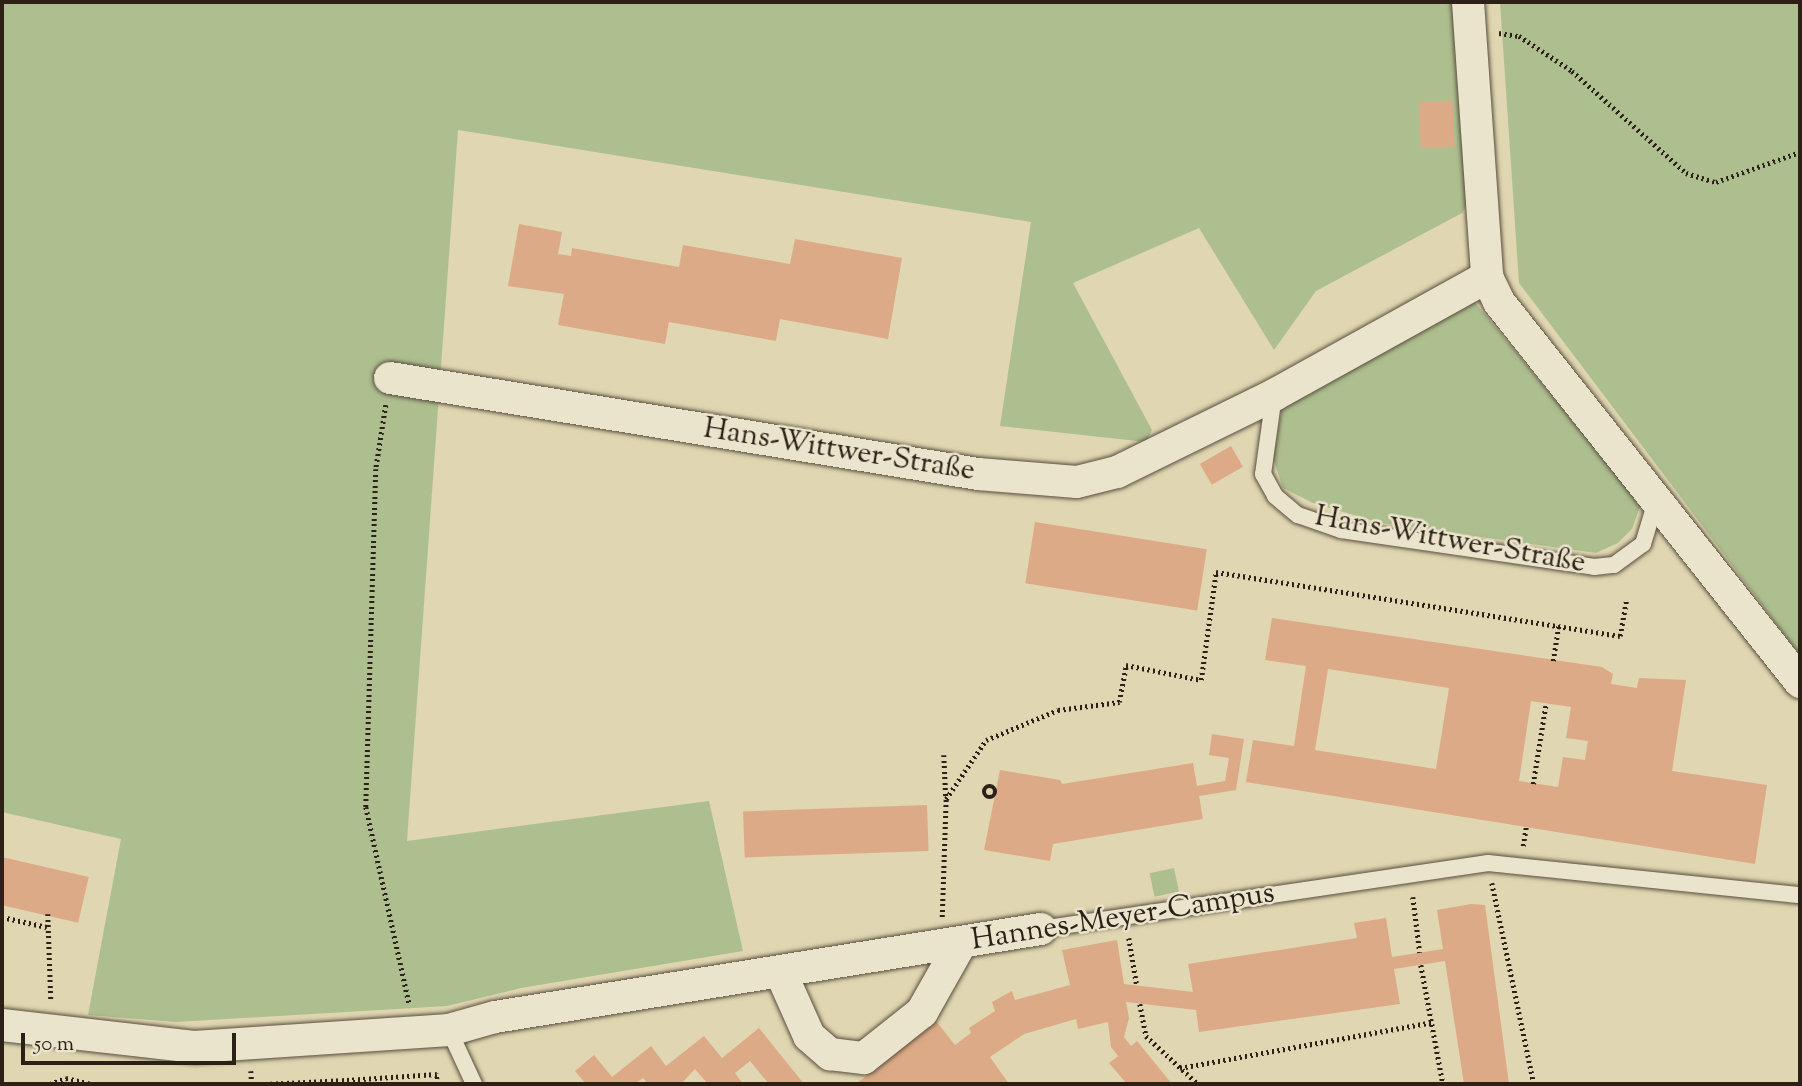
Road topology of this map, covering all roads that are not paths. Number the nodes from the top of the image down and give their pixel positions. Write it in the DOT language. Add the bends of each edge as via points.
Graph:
graph roads {
  1 [pos="1468,2"];
  2 [pos="1487,277"];
  3 [pos="390,378"];
  4 [pos="1274,396"];
  5 [pos="1656,501"];
  6 [pos="1800,682"];
  7 [pos="1800,895"];
  8 [pos="1041,929"];
  9 [pos="953,943"];
  10 [pos="781,973"];
  11 [pos="2,1025"];
  12 [pos="449,1030"];
  13 [pos="474,1084"];
  1 -- 2 [label="street"];
  2 -- 4 [label="street, Hans-Wittwer-Straße"];
  2 -- 5 [label="street" via="1499,302"];
  3 -- 4 [label="street, Hans-Wittwer-Straße" via="978,474 1077,482 1116,472"];
  4 -- 5 [label="lane, Hans-Wittwer-Straße" via="1263,474 1275,496 1298,515 1341,530 1594,567 1614,565 1643,544"];
  5 -- 6 [label="street"];
  7 -- 8 [label="lane, Hannes-Meyer-Campus" via="1488,863"];
  8 -- 9 [label="street, Hannes-Meyer-Campus"];
  9 -- 10 [label="street, Hannes-Meyer-Campus"];
  9 -- 10 [label="street" via="922,1012 864,1058 830,1054 810,1036"];
  10 -- 12 [label="street, Hannes-Meyer-Campus" via="495,1017"];
  11 -- 12 [label="street, Hannes-Meyer-Campus" via="194,1047"];
  12 -- 13 [label="lane"];
}
